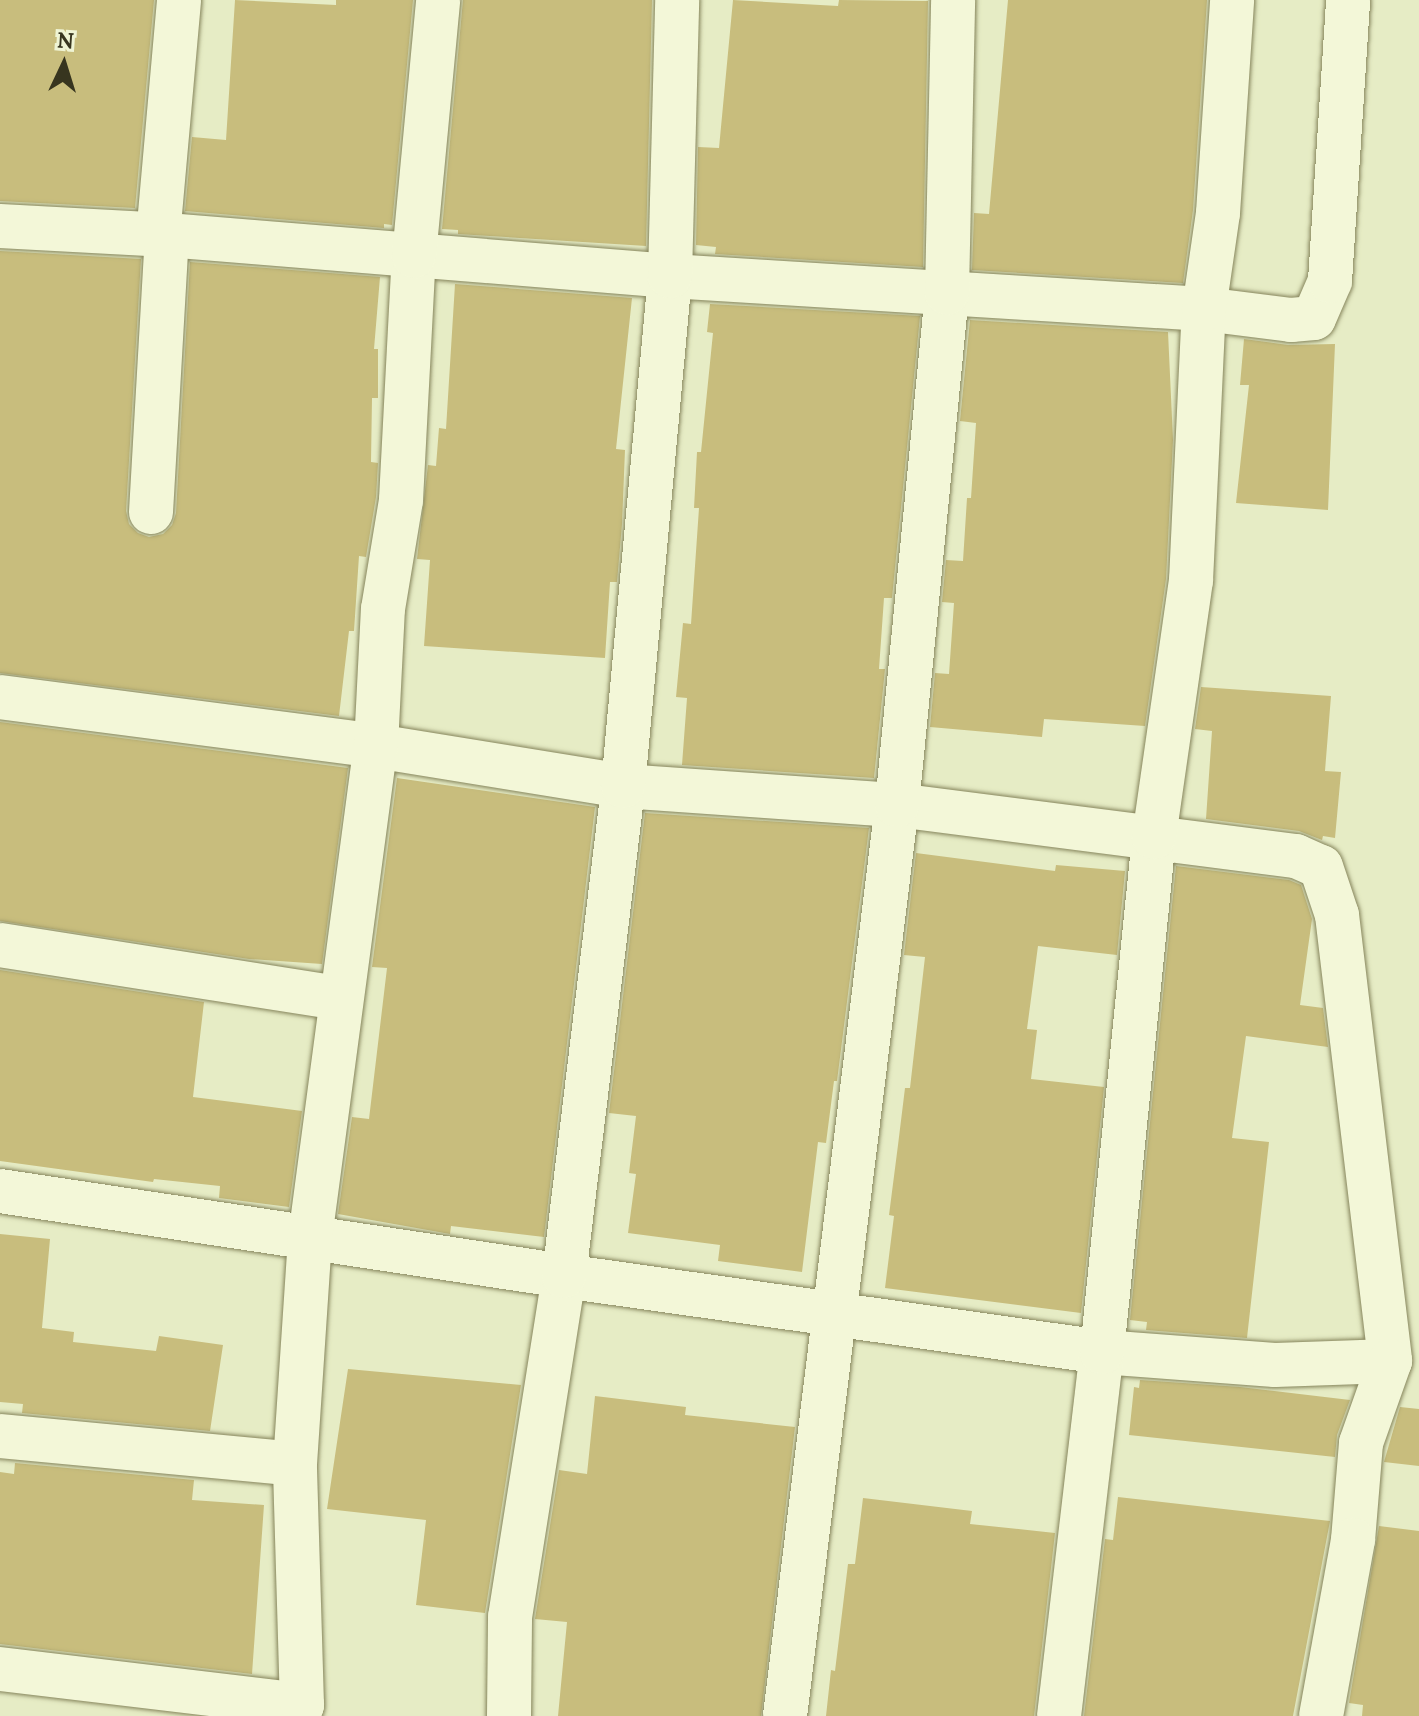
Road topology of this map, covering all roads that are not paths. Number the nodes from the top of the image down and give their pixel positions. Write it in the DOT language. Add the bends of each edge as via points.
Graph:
graph roads {
  1 [pos="179,0"];
  2 [pos="438,0"];
  3 [pos="677,0"];
  4 [pos="953,0"];
  5 [pos="1232,0"];
  6 [pos="1348,0"];
  7 [pos="0,226"];
  8 [pos="162,235"];
  9 [pos="414,256"];
  10 [pos="670,276"];
  11 [pos="947,293"];
  12 [pos="1204,309"];
  13 [pos="151,512"];
  14 [pos="0,697"];
  15 [pos="376,746"];
  16 [pos="623,786"];
  17 [pos="897,805"];
  18 [pos="1154,837"];
  19 [pos="0,945"];
  20 [pos="340,998"];
  21 [pos="0,1191"];
  22 [pos="310,1238"];
  23 [pos="564,1276"];
  24 [pos="836,1314"];
  25 [pos="1102,1352"];
  26 [pos="1390,1361"];
  27 [pos="0,1436"];
  28 [pos="295,1464"];
  29 [pos="0,1669"];
  30 [pos="300,1711"];
  31 [pos="509,1716"];
  32 [pos="785,1716"];
  33 [pos="1059,1716"];
  34 [pos="1321,1716"];
  1 -- 8 [label="street"];
  2 -- 9 [label="street"];
  3 -- 10 [label="street"];
  4 -- 11 [label="street"];
  5 -- 12 [label="street" via="1218,213"];
  6 -- 12 [label="street" via="1330,281 1314,318"];
  7 -- 8 [label="street"];
  8 -- 9 [label="street"];
  8 -- 13 [label="street"];
  9 -- 10 [label="street"];
  9 -- 15 [label="street" via="401,500 383,609"];
  10 -- 11 [label="street"];
  10 -- 16 [label="street"];
  11 -- 12 [label="street"];
  11 -- 17 [label="street"];
  12 -- 18 [label="street" via="1191,581"];
  14 -- 15 [label="street"];
  15 -- 16 [label="street"];
  15 -- 20 [label="street"];
  16 -- 17 [label="street"];
  16 -- 23 [label="street"];
  17 -- 18 [label="street"];
  17 -- 24 [label="street"];
  18 -- 25 [label="street"];
  18 -- 26 [label="street" via="1296,856 1321,867 1337,915"];
  19 -- 20 [label="street"];
  20 -- 22 [label="street"];
  21 -- 22 [label="street"];
  22 -- 23 [label="street"];
  22 -- 28 [label="street"];
  23 -- 24 [label="street"];
  23 -- 31 [label="street" via="510,1617"];
  24 -- 25 [label="street"];
  24 -- 32 [label="street"];
  25 -- 26 [label="street" via="1275,1365"];
  25 -- 33 [label="street"];
  26 -- 34 [label="street" via="1361,1443 1353,1540"];
  27 -- 28 [label="street"];
  28 -- 30 [label="street"];
  29 -- 30 [label="street"];
}
